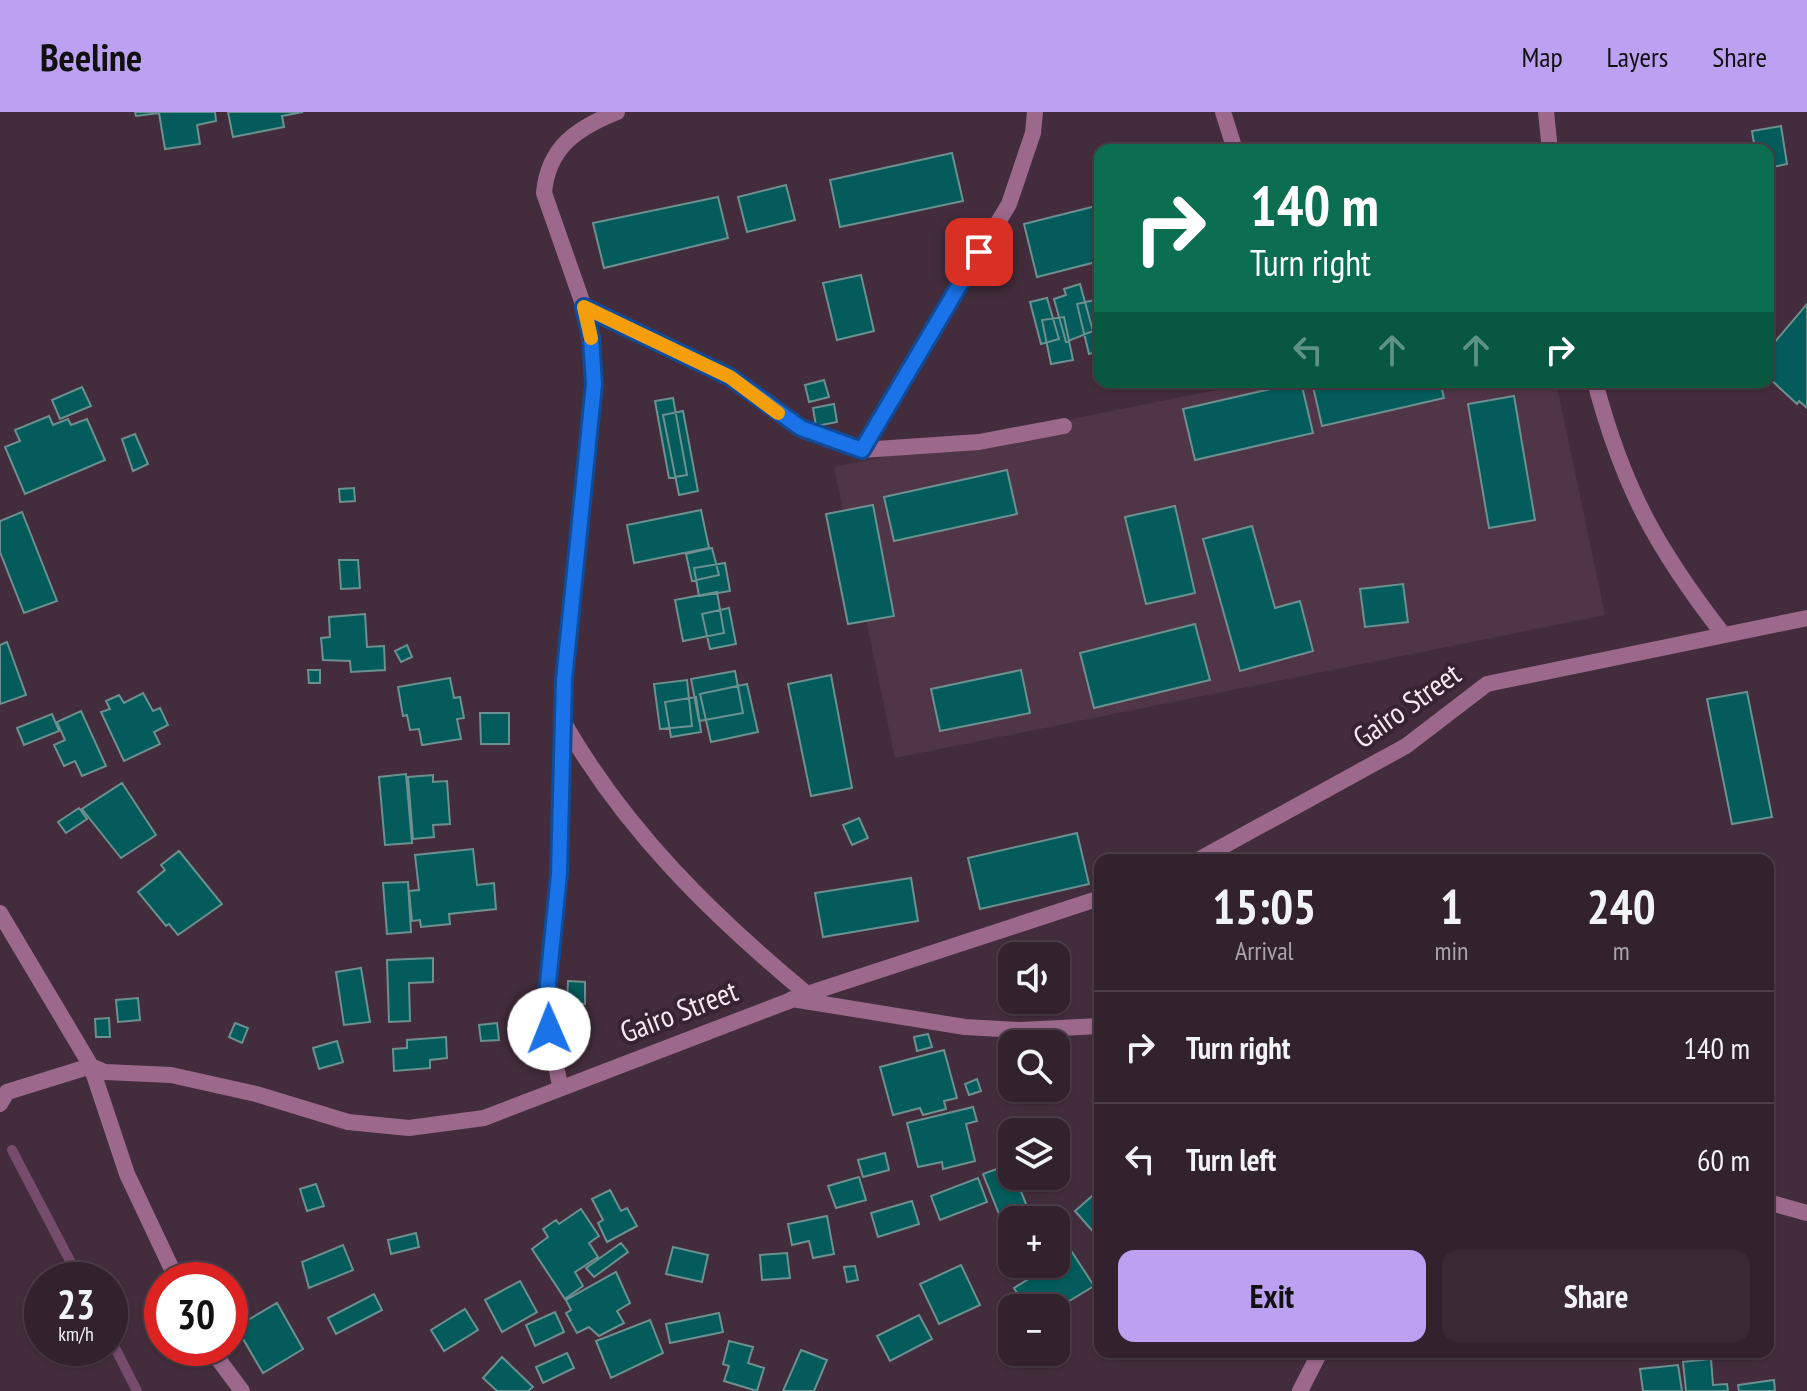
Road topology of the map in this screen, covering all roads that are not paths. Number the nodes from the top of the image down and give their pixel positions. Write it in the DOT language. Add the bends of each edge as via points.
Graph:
graph roads {
  1 [pos="617,112"];
  2 [pos="1035,112"];
  3 [pos="1223,112"];
  4 [pos="1546,112"];
  5 [pos="1233,144"];
  6 [pos="1549,144"];
  7 [pos="584,307"];
  8 [pos="1597,388"];
  9 [pos="1064,426"];
  10 [pos="862,450"];
  11 [pos="1807,618"];
  12 [pos="1723,634"];
  13 [pos="564,723"];
  14 [pos="1209,854"];
  15 [pos="1094,900"];
  16 [pos="0,913"];
  17 [pos="799,997"];
  18 [pos="1094,1026"];
  19 [pos="91,1066"];
  20 [pos="560,1086"];
  21 [pos="0,1104"];
  22 [pos="1774,1204"];
  23 [pos="1807,1213"];
  24 [pos="169,1262"];
  25 [pos="1317,1358"];
  26 [pos="223,1366"];
  27 [pos="242,1391"];
  28 [pos="1300,1391"];
  1 -- 7 [label="street" via="583,126 555,151 546,173 547,209"];
  2 -- 10 [label="street" via="1009,204"];
  3 -- 5 [label="street"];
  4 -- 6 [label="street"];
  7 -- 10 [label="street" via="730,377 801,428"];
  7 -- 13 [label="street" via="594,384 568,625"];
  8 -- 12 [label="street" via="1639,511 1678,576"];
  9 -- 10 [label="street" via="979,442"];
  11 -- 12 [label="street, Gairo Street"];
  12 -- 14 [label="street, Gairo Street" via="1487,684 1406,746"];
  13 -- 17 [label="street" via="624,815 728,929"];
  13 -- 20 [label="street" via="559,874 548,983 549,1029"];
  15 -- 17 [label="street, Gairo Street"];
  16 -- 19 [label="street"];
  17 -- 18 [label="street" via="965,1027"];
  17 -- 20 [label="street, Gairo Street"];
  19 -- 20 [label="street, Gairo Street" via="105,1072 171,1075 348,1122 409,1128 484,1118"];
  19 -- 21 [label="street, Gairo Street" via="7,1092"];
  19 -- 24 [label="street" via="127,1174"];
  22 -- 23 [label="street"];
  25 -- 28 [label="street"];
  26 -- 27 [label="street"];
}
